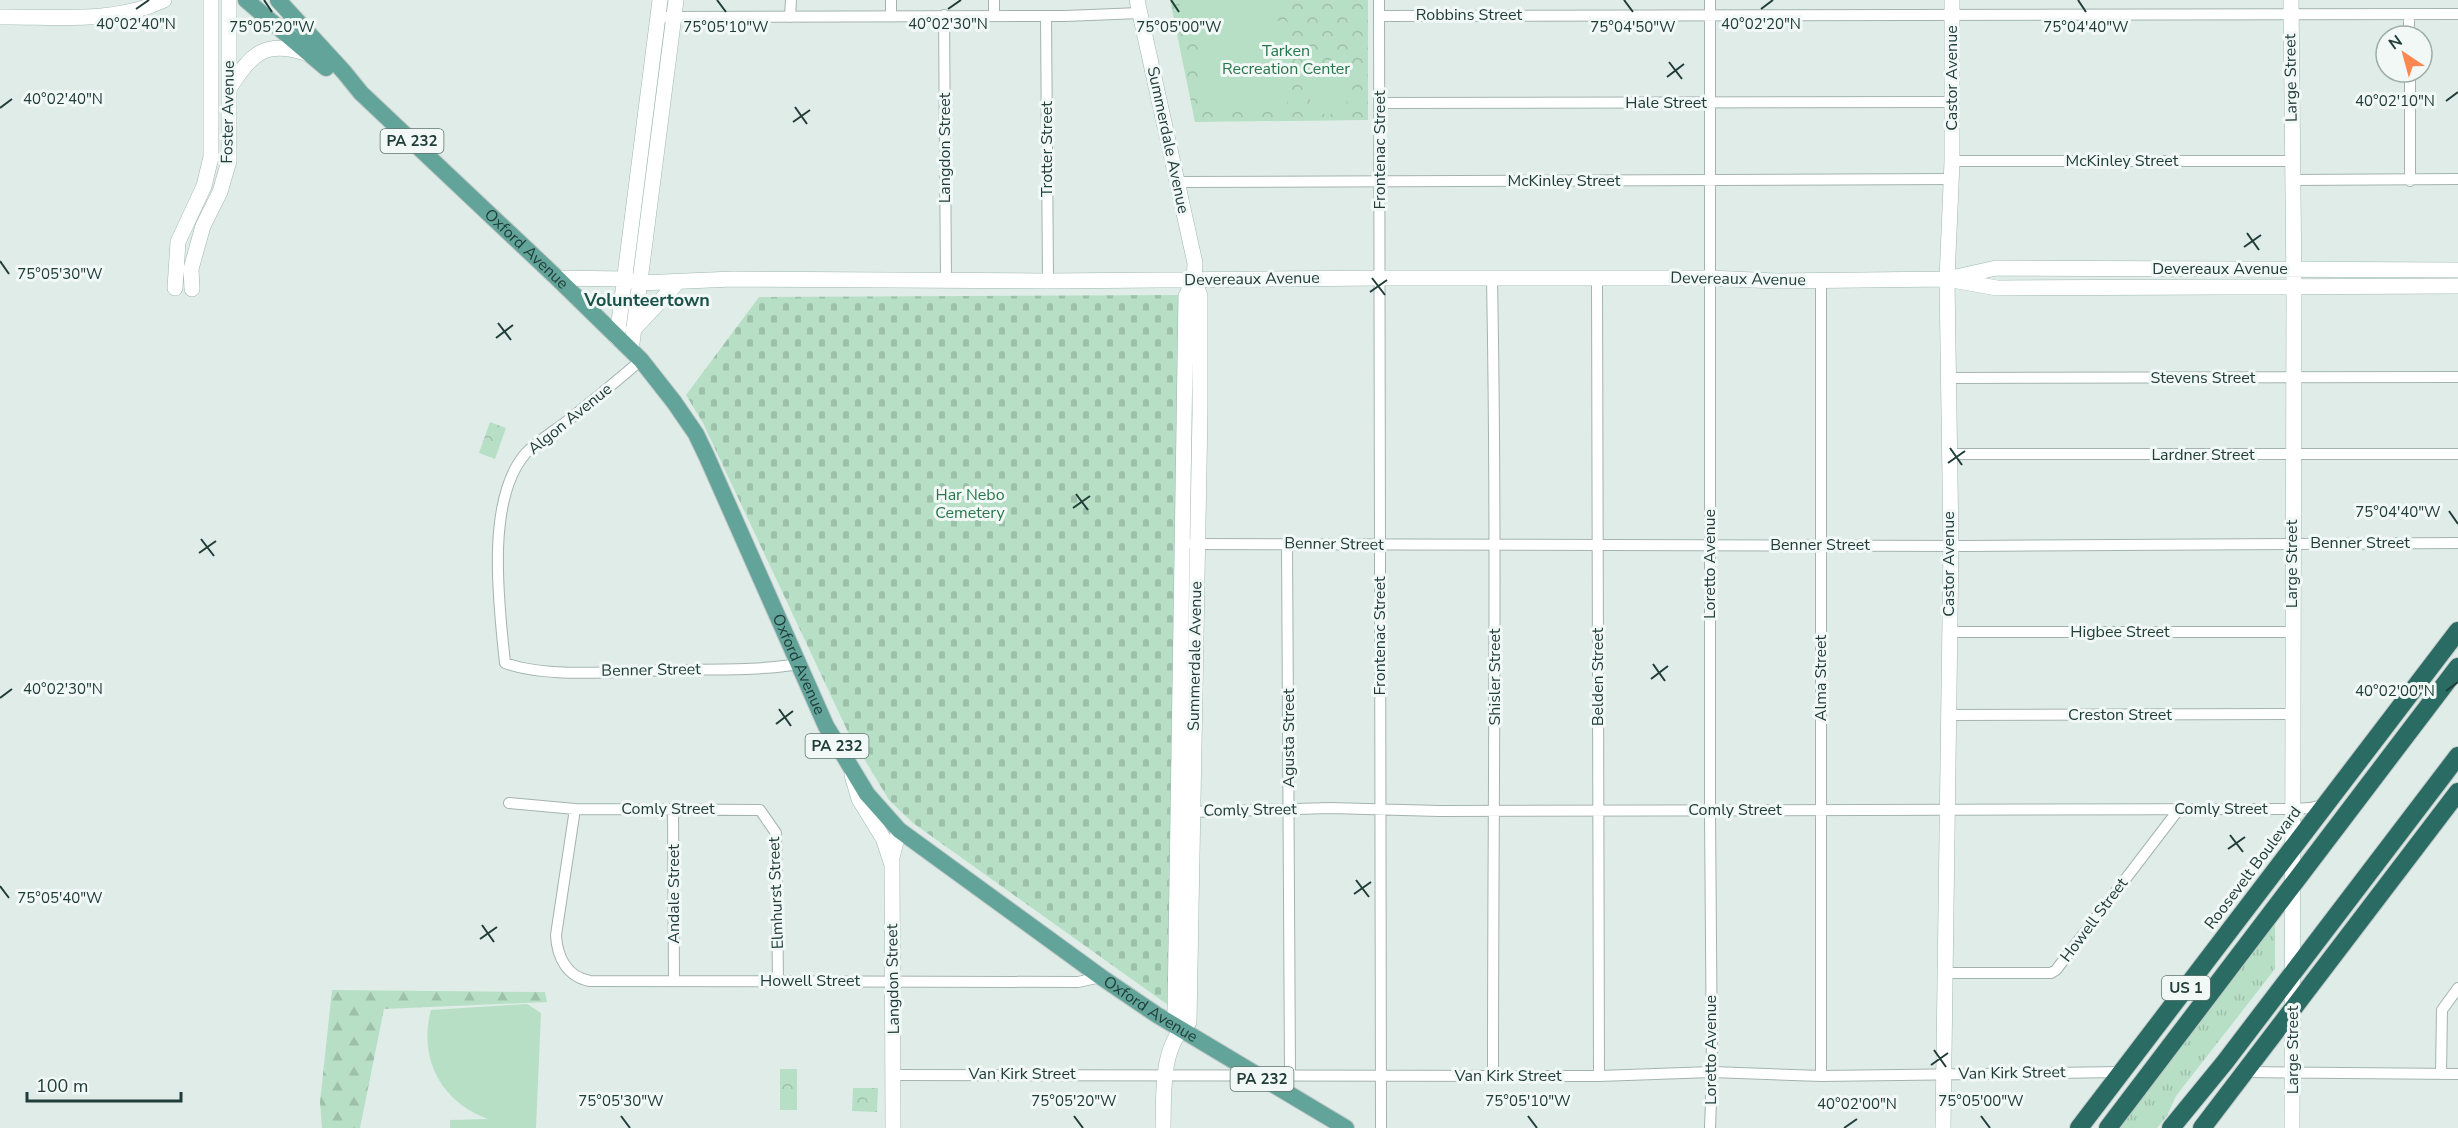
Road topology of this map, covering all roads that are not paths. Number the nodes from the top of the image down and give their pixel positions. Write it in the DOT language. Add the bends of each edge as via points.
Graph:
graph roads {
  1 [pos="164,0"];
  2 [pos="212,0"];
  3 [pos="229,0"];
  4 [pos="246,0"];
  5 [pos="266,0"];
  6 [pos="278,0"];
  7 [pos="660,0"];
  8 [pos="676,0"];
  9 [pos="791,0"];
  10 [pos="891,0"];
  11 [pos="994,0"];
  12 [pos="1379,0"];
  13 [pos="1710,0"];
  14 [pos="1138,6"];
  15 [pos="1952,7"];
  16 [pos="2291,7"];
  17 [pos="1710,13"];
  18 [pos="2409,14"];
  19 [pos="2458,14"];
  20 [pos="944,15"];
  21 [pos="994,15"];
  22 [pos="1380,15"];
  23 [pos="891,16"];
  24 [pos="1046,16"];
  25 [pos="0,17"];
  26 [pos="658,17"];
  27 [pos="674,17"];
  28 [pos="790,17"];
  29 [pos="2409,24"];
  30 [pos="305,32"];
  31 [pos="312,55"];
  32 [pos="2409,84"];
  33 [pos="229,89"];
  34 [pos="361,93"];
  35 [pos="1952,102"];
  36 [pos="1380,103"];
  37 [pos="1710,103"];
  38 [pos="1952,161"];
  39 [pos="2292,161"];
  40 [pos="1951,179"];
  41 [pos="2458,179"];
  42 [pos="1380,180"];
  43 [pos="2292,180"];
  44 [pos="2410,181"];
  45 [pos="1177,182"];
  46 [pos="1711,182"];
  47 [pos="2125,269"];
  48 [pos="2294,269"];
  49 [pos="2458,270"];
  50 [pos="557,278"];
  51 [pos="1381,278"];
  52 [pos="1709,278"];
  53 [pos="625,279"];
  54 [pos="1492,279"];
  55 [pos="1597,279"];
  56 [pos="1947,279"];
  57 [pos="1194,280"];
  58 [pos="1821,280"];
  59 [pos="945,281"];
  60 [pos="1048,281"];
  61 [pos="640,283"];
  62 [pos="677,283"];
  63 [pos="2458,286"];
  64 [pos="175,288"];
  65 [pos="2124,288"];
  66 [pos="192,289"];
  67 [pos="2294,289"];
  68 [pos="633,330"];
  69 [pos="617,338"];
  70 [pos="636,356"];
  71 [pos="2458,377"];
  72 [pos="1949,378"];
  73 [pos="2293,378"];
  74 [pos="1948,454"];
  75 [pos="2458,454"];
  76 [pos="2293,455"];
  77 [pos="1287,543"];
  78 [pos="2292,543"];
  79 [pos="2458,543"];
  80 [pos="1190,544"];
  81 [pos="1380,544"];
  82 [pos="1495,544"];
  83 [pos="1597,545"];
  84 [pos="1710,545"];
  85 [pos="1822,545"];
  86 [pos="1951,545"];
  87 [pos="2458,631"];
  88 [pos="1949,632"];
  89 [pos="2292,632"];
  90 [pos="2458,648"];
  91 [pos="505,663"];
  92 [pos="799,664"];
  93 [pos="2458,667"];
  94 [pos="2420,681"];
  95 [pos="2292,714"];
  96 [pos="1948,715"];
  97 [pos="2458,756"];
  98 [pos="850,769"];
  99 [pos="2458,792"];
  100 [pos="2328,802"];
  101 [pos="509,803"];
  102 [pos="674,808"];
  103 [pos="2293,808"];
  104 [pos="2452,808"];
  105 [pos="575,809"];
  106 [pos="1289,809"];
  107 [pos="1381,809"];
  108 [pos="1493,809"];
  109 [pos="1599,809"];
  110 [pos="1947,809"];
  111 [pos="2179,809"];
  112 [pos="760,810"];
  113 [pos="1710,810"];
  114 [pos="1821,810"];
  115 [pos="1186,812"];
  116 [pos="899,830"];
  117 [pos="2293,848"];
  118 [pos="892,866"];
  119 [pos="2293,883"];
  120 [pos="1944,973"];
  121 [pos="2293,973"];
  122 [pos="1101,977"];
  123 [pos="674,981"];
  124 [pos="778,981"];
  125 [pos="893,981"];
  126 [pos="2458,988"];
  127 [pos="2293,1009"];
  128 [pos="1179,1029"];
  129 [pos="1712,1072"];
  130 [pos="2122,1072"];
  131 [pos="2245,1072"];
  132 [pos="2293,1073"];
  133 [pos="1164,1074"];
  134 [pos="1253,1074"];
  135 [pos="1943,1074"];
  136 [pos="2441,1074"];
  137 [pos="2458,1074"];
  138 [pos="894,1075"];
  139 [pos="1383,1075"];
  140 [pos="1493,1075"];
  141 [pos="1290,1076"];
  142 [pos="1599,1076"];
  143 [pos="1821,1076"];
  144 [pos="893,1128"];
  145 [pos="1163,1128"];
  146 [pos="1346,1128"];
  147 [pos="1381,1128"];
  148 [pos="1710,1128"];
  149 [pos="1943,1128"];
  150 [pos="2079,1128"];
  151 [pos="2108,1128"];
  152 [pos="2171,1128"];
  153 [pos="2202,1128"];
  154 [pos="2292,1128"];
  1 -- 25 [label="street" via="114,16"];
  2 -- 64 [label="street, Foster Avenue" via="211,157 204,186 178,242"];
  3 -- 33 [label="street, Foster Avenue"];
  4 -- 31 [label="main road, Oxford Avenue / PA 232"];
  5 -- 30 [label="main road"];
  6 -- 30 [label="main road, Oxford Avenue / PA 232"];
  7 -- 26 [label="street"];
  8 -- 27 [label="street"];
  9 -- 28 [label="street"];
  10 -- 23 [label="street"];
  11 -- 21 [label="street"];
  12 -- 22 [label="street, Frontenac Street"];
  13 -- 17 [label="street, Loretto Avenue"];
  14 -- 24 [label="street"];
  14 -- 45 [label="street, Summerdale Avenue"];
  15 -- 16 [label="street, Robbins Street"];
  15 -- 17 [label="street, Robbins Street"];
  15 -- 35 [label="street, Castor Avenue"];
  16 -- 18 [label="street, Robbins Street"];
  16 -- 39 [label="street, Large Street"];
  17 -- 22 [label="street, Robbins Street"];
  17 -- 37 [label="street, Loretto Avenue"];
  18 -- 19 [label="street, Robbins Street"];
  18 -- 29 [label="street"];
  20 -- 21 [label="street"];
  20 -- 23 [label="street"];
  20 -- 59 [label="street, Langdon Street"];
  21 -- 24 [label="street"];
  22 -- 36 [label="street, Frontenac Street"];
  23 -- 28 [label="street"];
  24 -- 60 [label="street, Trotter Street"];
  26 -- 27 [label="street"];
  26 -- 53 [label="street"];
  27 -- 28 [label="street"];
  27 -- 61 [label="street"];
  30 -- 34 [label="main road, Oxford Avenue / PA 232"];
  31 -- 33 [label="street" via="279,46 262,51"];
  31 -- 34 [label="main road, Oxford Avenue / PA 232" via="338,80"];
  32 -- 44 [label="street"];
  33 -- 66 [label="street, Foster Avenue" via="229,161 220,192 203,226 191,269"];
  34 -- 50 [label="main road, Oxford Avenue / PA 232"];
  35 -- 37 [label="street, Hale Street"];
  35 -- 38 [label="street, Castor Avenue"];
  36 -- 37 [label="street, Hale Street"];
  36 -- 42 [label="street, Frontenac Street"];
  37 -- 46 [label="street, Loretto Avenue"];
  38 -- 39 [label="street, McKinley Street"];
  38 -- 40 [label="street, Castor Avenue"];
  39 -- 43 [label="street, Large Street"];
  40 -- 46 [label="street, McKinley Street"];
  40 -- 56 [label="street, Castor Avenue"];
  41 -- 44 [label="street"];
  42 -- 45 [label="street, McKinley Street"];
  42 -- 46 [label="street, McKinley Street"];
  42 -- 51 [label="street, Frontenac Street"];
  43 -- 44 [label="street"];
  43 -- 48 [label="street, Large Street"];
  45 -- 57 [label="street, Summerdale Avenue" via="1195,263"];
  46 -- 52 [label="street, Loretto Avenue"];
  47 -- 48 [label="street, Devereaux Avenue"];
  47 -- 56 [label="street, Devereaux Avenue" via="1996,268"];
  47 -- 65 [label="street"];
  48 -- 49 [label="street, Devereaux Avenue"];
  48 -- 67 [label="street, Large Street"];
  50 -- 53 [label="street, Devereaux Avenue"];
  50 -- 69 [label="main road, Oxford Avenue / PA 232"];
  51 -- 54 [label="street, Devereaux Avenue"];
  51 -- 57 [label="street, Devereaux Avenue"];
  51 -- 81 [label="street, Frontenac Street"];
  52 -- 55 [label="street, Devereaux Avenue"];
  52 -- 58 [label="street, Devereaux Avenue"];
  52 -- 84 [label="street, Loretto Avenue"];
  53 -- 61 [label="street, Devereaux Avenue"];
  53 -- 69 [label="street"];
  54 -- 55 [label="street, Devereaux Avenue"];
  54 -- 82 [label="street, Shisler Street"];
  55 -- 83 [label="street, Belden Street"];
  56 -- 58 [label="street, Devereaux Avenue"];
  56 -- 65 [label="street, Devereaux Avenue" via="1997,288"];
  56 -- 72 [label="street, Castor Avenue"];
  57 -- 60 [label="street, Devereaux Avenue"];
  57 -- 80 [label="street, Summerdale Avenue" via="1200,296 1200,412"];
  58 -- 85 [label="street, Alma Street"];
  59 -- 60 [label="street, Devereaux Avenue"];
  59 -- 62 [label="street, Devereaux Avenue" via="733,279"];
  61 -- 62 [label="street, Devereaux Avenue"];
  61 -- 68 [label="street"];
  62 -- 68 [label="street"];
  63 -- 67 [label="street, Devereaux Avenue"];
  65 -- 67 [label="street, Devereaux Avenue"];
  67 -- 73 [label="street, Large Street"];
  68 -- 70 [label="street"];
  69 -- 70 [label="main road, Oxford Avenue / PA 232"];
  70 -- 91 [label="street, Algon Avenue" via="600,395 527,452 509,481 500,512 499,544"];
  70 -- 92 [label="main road, Oxford Avenue / PA 232" via="696,434"];
  71 -- 73 [label="street, Stevens Street"];
  72 -- 73 [label="street, Stevens Street"];
  72 -- 74 [label="street, Castor Avenue"];
  73 -- 76 [label="street, Large Street"];
  74 -- 76 [label="street, Lardner Street"];
  74 -- 86 [label="street, Castor Avenue"];
  75 -- 76 [label="street, Lardner Street"];
  76 -- 78 [label="street, Large Street"];
  77 -- 80 [label="street, Benner Street"];
  77 -- 81 [label="street, Benner Street"];
  77 -- 106 [label="street, Agusta Street"];
  78 -- 79 [label="street, Benner Street"];
  78 -- 86 [label="street, Benner Street"];
  78 -- 89 [label="street, Large Street"];
  80 -- 115 [label="street, Summerdale Avenue"];
  81 -- 82 [label="street, Benner Street"];
  81 -- 107 [label="street, Frontenac Street"];
  82 -- 83 [label="street, Benner Street"];
  82 -- 108 [label="street, Shisler Street"];
  83 -- 84 [label="street, Benner Street"];
  83 -- 109 [label="street, Belden Street"];
  84 -- 85 [label="street, Benner Street"];
  84 -- 113 [label="street, Loretto Avenue"];
  85 -- 86 [label="street, Benner Street"];
  85 -- 114 [label="street, Alma Street"];
  86 -- 88 [label="street, Castor Avenue"];
  87 -- 94 [label="highway, Roosevelt Boulevard / US 1"];
  88 -- 89 [label="street, Higbee Street"];
  88 -- 96 [label="street, Castor Avenue"];
  89 -- 95 [label="street, Large Street"];
  90 -- 94 [label="highway"];
  91 -- 92 [label="street, Benner Street" via="536,671 595,672 761,669"];
  92 -- 98 [label="main road, Oxford Avenue / PA 232"];
  93 -- 119 [label="highway, US 1"];
  94 -- 100 [label="highway, Roosevelt Boulevard / US 1"];
  95 -- 96 [label="street, Creston Street"];
  95 -- 103 [label="street, Large Street"];
  96 -- 110 [label="street, Castor Avenue"];
  97 -- 121 [label="highway"];
  98 -- 116 [label="main road, Oxford Avenue / PA 232"];
  98 -- 118 [label="street" via="859,799 883,838"];
  99 -- 104 [label="highway"];
  100 -- 103 [label="street, Comly Street" via="2316,808"];
  100 -- 117 [label="highway, Roosevelt Boulevard / US 1"];
  101 -- 105 [label="street"];
  102 -- 105 [label="street, Comly Street"];
  102 -- 112 [label="street, Comly Street"];
  102 -- 123 [label="street, Andale Street"];
  103 -- 111 [label="street, Comly Street"];
  103 -- 117 [label="street, Large Street"];
  104 -- 127 [label="highway"];
  105 -- 123 [label="street, Howell Street" via="556,941 563,962 579,979 590,981"];
  106 -- 107 [label="street, Comly Street"];
  106 -- 115 [label="street, Comly Street"];
  106 -- 141 [label="street, Agusta Street"];
  107 -- 108 [label="street, Comly Street"];
  107 -- 139 [label="street, Frontenac Street"];
  108 -- 109 [label="street, Comly Street"];
  108 -- 140 [label="street, Shisler Street"];
  109 -- 113 [label="street, Comly Street"];
  109 -- 142 [label="street, Belden Street"];
  110 -- 111 [label="street, Comly Street"];
  110 -- 114 [label="street, Comly Street"];
  110 -- 120 [label="street, Castor Avenue"];
  111 -- 120 [label="street, Howell Street" via="2056,970"];
  112 -- 124 [label="street, Elmhurst Street" via="776,833"];
  113 -- 114 [label="street, Comly Street"];
  113 -- 129 [label="street, Loretto Avenue"];
  114 -- 143 [label="street, Alma Street"];
  115 -- 128 [label="street, Summerdale Avenue" via="1189,1022"];
  116 -- 118 [label="street, Langdon Street"];
  116 -- 122 [label="main road, Oxford Avenue / PA 232"];
  117 -- 119 [label="street, Large Street"];
  117 -- 130 [label="highway, Roosevelt Boulevard / US 1"];
  118 -- 125 [label="street, Langdon Street"];
  119 -- 121 [label="street, Large Street"];
  119 -- 151 [label="highway, US 1"];
  120 -- 135 [label="street, Castor Avenue"];
  121 -- 127 [label="street, Large Street"];
  121 -- 152 [label="highway"];
  122 -- 125 [label="street, Howell Street" via="1078,982"];
  122 -- 128 [label="main road, Oxford Avenue / PA 232"];
  123 -- 124 [label="street, Howell Street"];
  124 -- 125 [label="street, Howell Street"];
  125 -- 138 [label="street, Langdon Street"];
  126 -- 136 [label="street" via="2442,1010"];
  127 -- 131 [label="highway"];
  127 -- 132 [label="street, Large Street"];
  128 -- 133 [label="street, Summerdale Avenue"];
  128 -- 134 [label="main road, Oxford Avenue / PA 232"];
  129 -- 142 [label="street, Van Kirk Street"];
  129 -- 143 [label="street, Van Kirk Street"];
  129 -- 148 [label="street, Loretto Avenue"];
  130 -- 135 [label="street, Van Kirk Street"];
  130 -- 150 [label="highway, Roosevelt Boulevard / US 1"];
  131 -- 132 [label="street"];
  131 -- 153 [label="highway"];
  132 -- 136 [label="street"];
  132 -- 154 [label="street, Large Street"];
  133 -- 134 [label="street, Van Kirk Street"];
  133 -- 138 [label="street, Van Kirk Street"];
  133 -- 145 [label="street, Summerdale Avenue"];
  134 -- 141 [label="street, Van Kirk Street"];
  134 -- 146 [label="main road, Oxford Avenue / PA 232"];
  135 -- 143 [label="street, Van Kirk Street"];
  135 -- 149 [label="street, Castor Avenue"];
  136 -- 137 [label="street"];
  138 -- 144 [label="street, Langdon Street"];
  139 -- 140 [label="street, Van Kirk Street"];
  139 -- 141 [label="street, Van Kirk Street"];
  139 -- 147 [label="street, Frontenac Street"];
  140 -- 142 [label="street, Van Kirk Street"];
}
